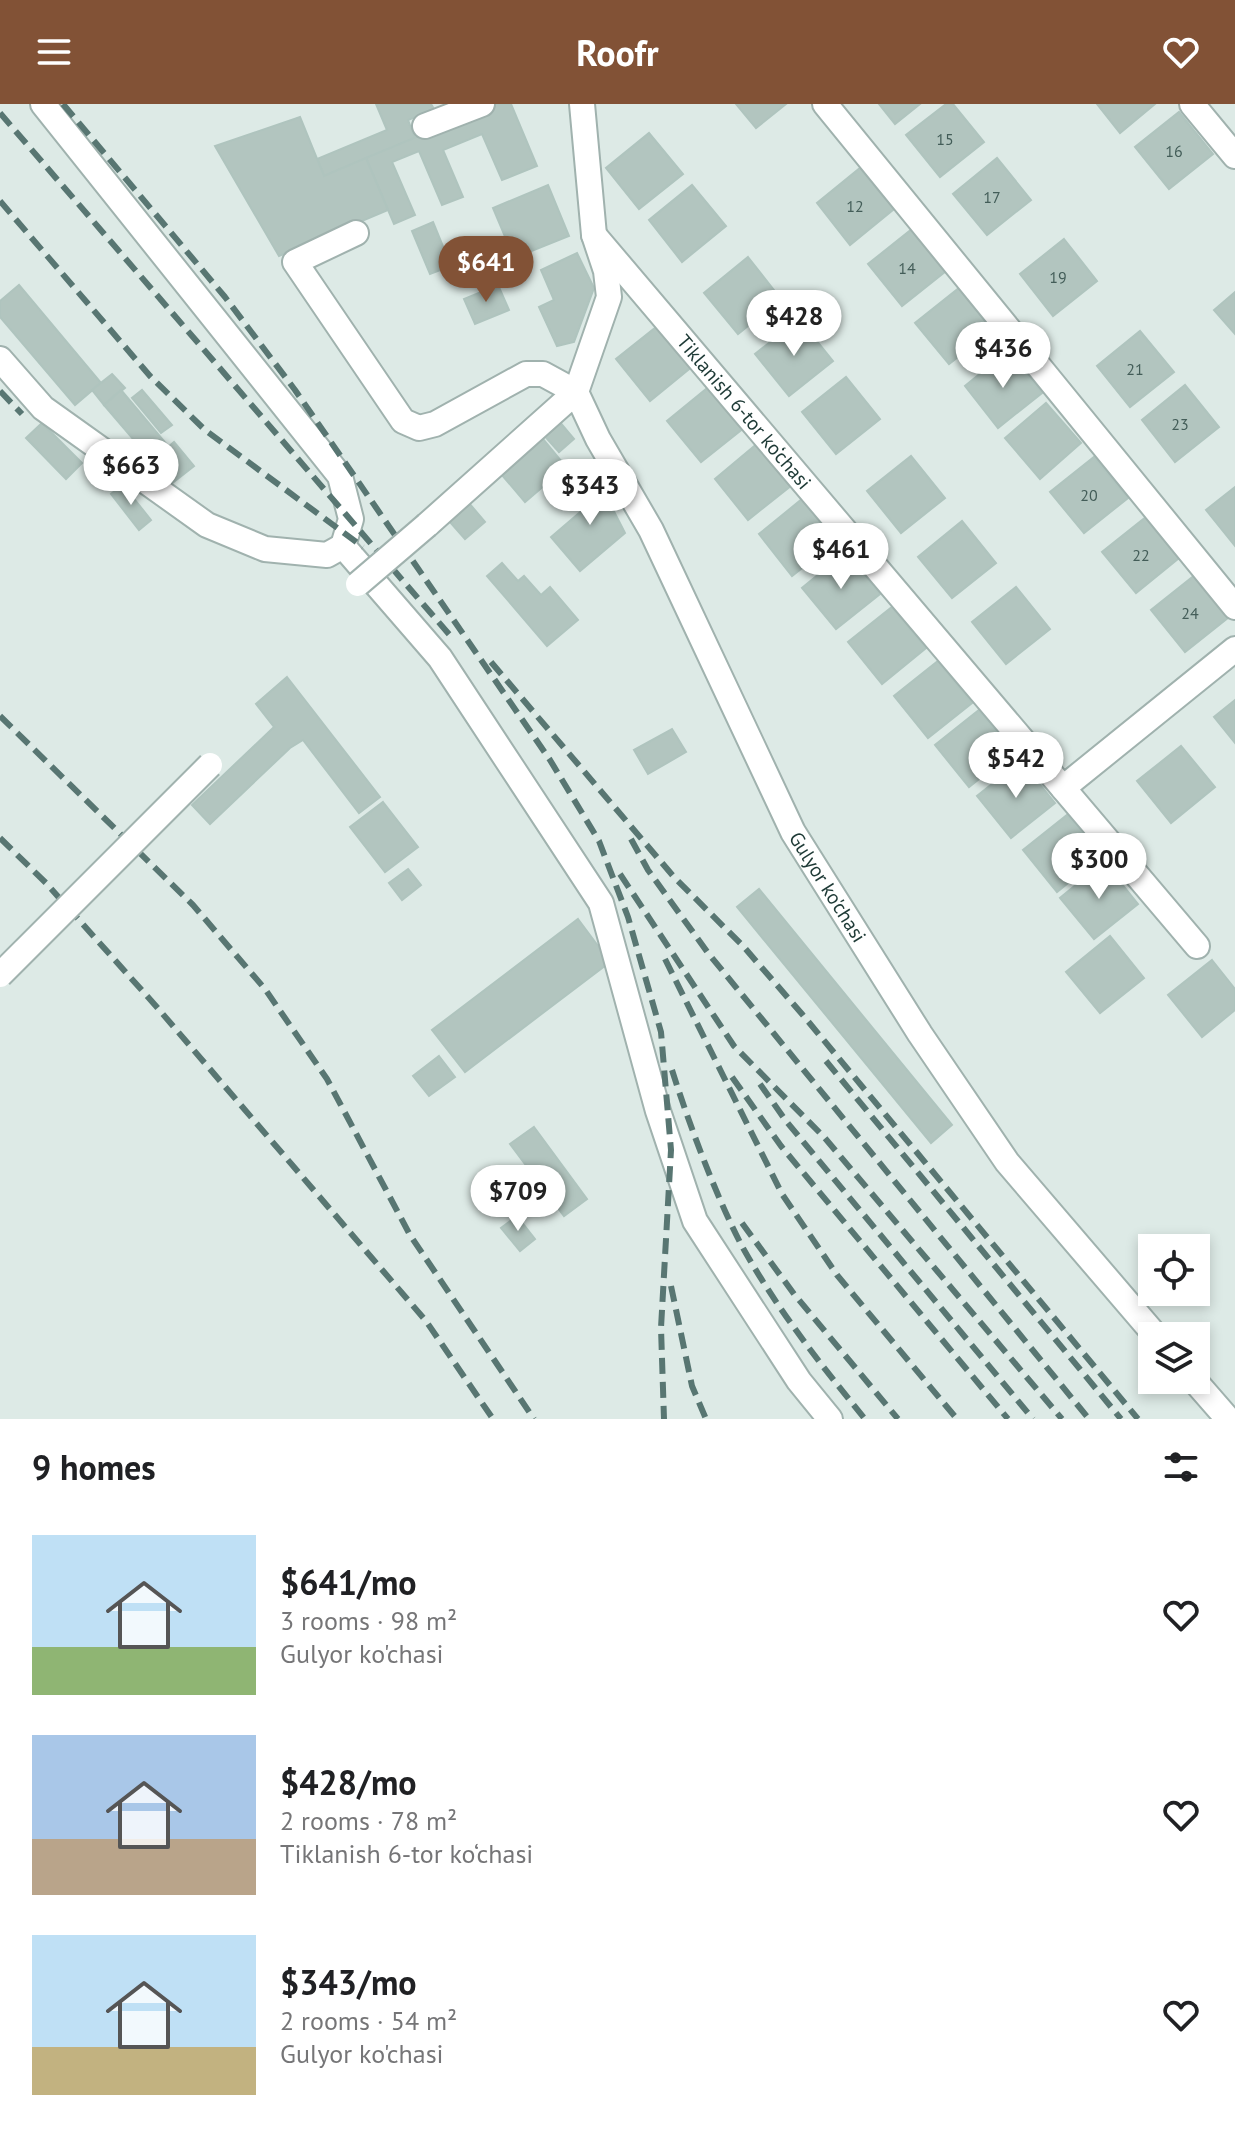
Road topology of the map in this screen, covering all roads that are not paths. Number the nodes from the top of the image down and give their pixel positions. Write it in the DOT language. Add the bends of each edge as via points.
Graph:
graph roads {
  1 [pos="43,104"];
  2 [pos="482,104"];
  3 [pos="582,104"];
  4 [pos="825,104"];
  5 [pos="1192,104"];
  6 [pos="425,126"];
  7 [pos="1235,156"];
  8 [pos="356,233"];
  9 [pos="594,235"];
  10 [pos="0,359"];
  11 [pos="576,392"];
  12 [pos="343,546"];
  13 [pos="358,584"];
  14 [pos="1235,607"];
  15 [pos="1235,649"];
  16 [pos="210,765"];
  17 [pos="1063,788"];
  18 [pos="1197,946"];
  19 [pos="0,975"];
  20 [pos="1144,1322"];
  21 [pos="1206,1394"];
  22 [pos="830,1419"];
  23 [pos="1228,1419"];
  1 -- 12 [label="street" via="340,476 351,519"];
  2 -- 6 [label="street"];
  3 -- 9 [label="street"];
  4 -- 14 [label="street"];
  5 -- 7 [label="street"];
  8 -- 11 [label="street" via="295,262 403,421 419,428 435,424 526,374 543,374"];
  9 -- 11 [label="street" via="609,297"];
  9 -- 17 [label="street, Tiklanish 6-tor ko‘chasi"];
  10 -- 12 [label="street" via="43,408 207,525 265,549 327,555"];
  11 -- 13 [label="street, bridge"];
  11 -- 20 [label="street, Gulyor ko'chasi" via="651,530 793,832 1007,1162"];
  12 -- 22 [label="street" via="440,658 601,903 658,1111 695,1221 799,1381"];
  15 -- 17 [label="street"];
  16 -- 19 [label="street, bridge"];
  17 -- 18 [label="street, Tiklanish 6-tor ko‘chasi"];
  21 -- 23 [label="street"];
}
